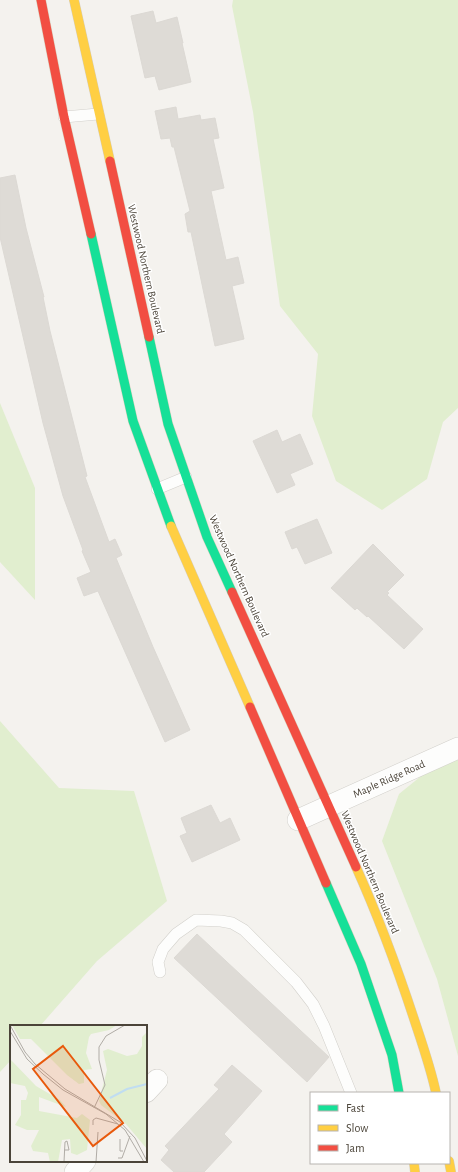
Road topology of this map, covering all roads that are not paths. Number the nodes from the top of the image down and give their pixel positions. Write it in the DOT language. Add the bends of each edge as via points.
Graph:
graph roads {
  1 [pos="41,0"];
  2 [pos="74,0"];
  3 [pos="98,114"];
  4 [pos="64,117"];
  5 [pos="186,477"];
  6 [pos="157,489"];
  7 [pos="458,748"];
  8 [pos="329,806"];
  9 [pos="298,820"];
  10 [pos="160,972"];
  11 [pos="352,1092"];
  12 [pos="399,1092"];
  13 [pos="436,1092"];
  14 [pos="83,1162"];
  15 [pos="75,1172"];
  1 -- 4 [label="main road"];
  2 -- 3 [label="main road, Westwood Northern Boulevard"];
  3 -- 4 [label="lane"];
  3 -- 5 [label="main road, Westwood Northern Boulevard" via="168,424"];
  4 -- 6 [label="main road" via="133,421"];
  5 -- 6 [label="lane"];
  5 -- 8 [label="main road, Westwood Northern Boulevard" via="207,537"];
  6 -- 9 [label="main road"];
  7 -- 8 [label="street, Maple Ridge Road"];
  8 -- 9 [label="street, Maple Ridge Road"];
  8 -- 13 [label="main road, Westwood Northern Boulevard" via="374,906 403,984"];
  9 -- 12 [label="main road" via="361,964 392,1055"];
  10 -- 11 [label="lane" via="158,962 163,949 176,934 196,920 232,922 244,930 296,982 312,1004"];
  14 -- 15 [label="street"];
}
